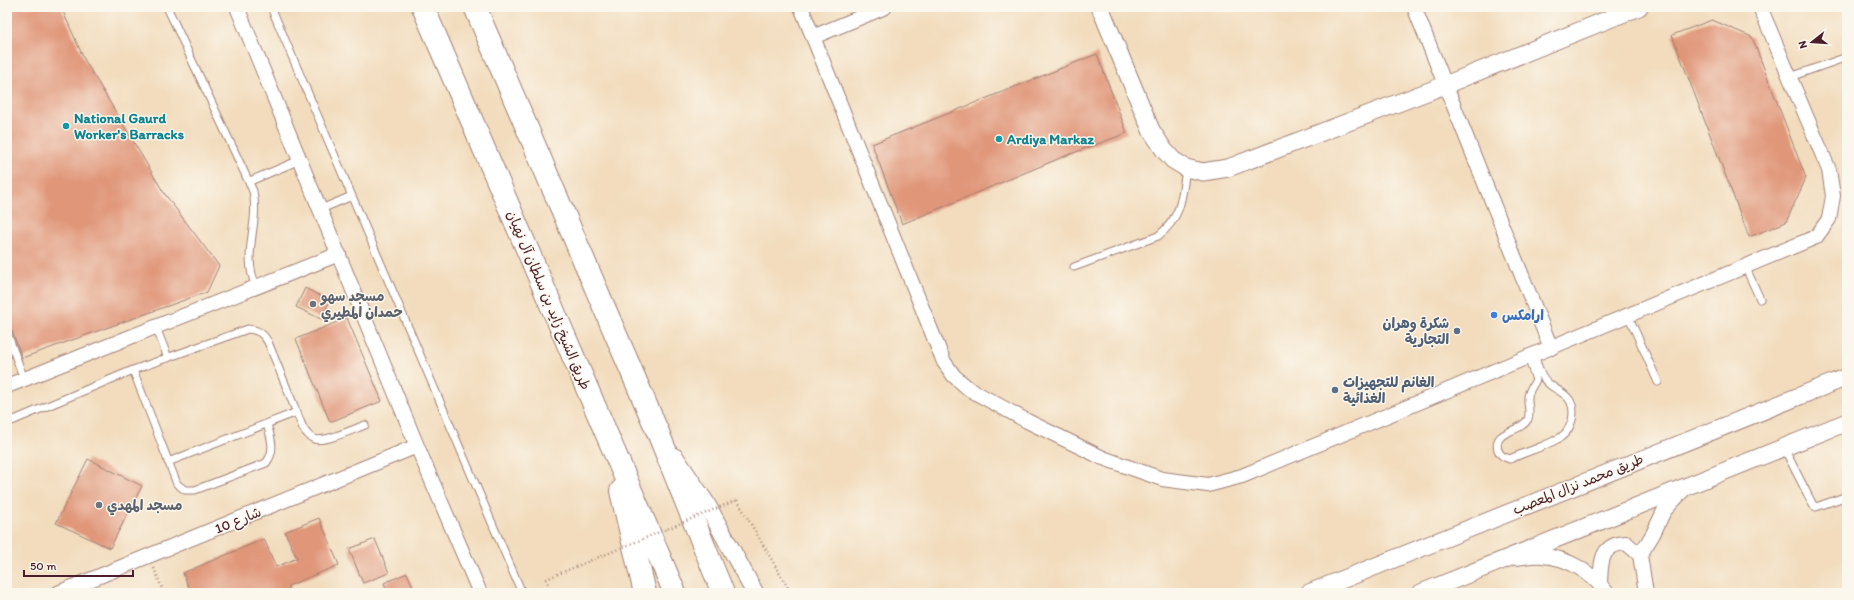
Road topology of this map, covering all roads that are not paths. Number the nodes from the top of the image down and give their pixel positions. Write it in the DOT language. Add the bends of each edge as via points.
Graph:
graph roads {
  1 [pos="167,7"];
  2 [pos="237,7"];
  3 [pos="271,7"];
  4 [pos="423,7"];
  5 [pos="475,7"];
  6 [pos="801,7"];
  7 [pos="885,7"];
  8 [pos="1100,7"];
  9 [pos="1414,7"];
  10 [pos="1639,7"];
  11 [pos="1760,7"];
  12 [pos="813,37"];
  13 [pos="1847,57"];
  14 [pos="1790,77"];
  15 [pos="1445,85"];
  16 [pos="300,160"];
  17 [pos="1186,168"];
  18 [pos="250,181"];
  19 [pos="352,196"];
  20 [pos="321,209"];
  21 [pos="339,254"];
  22 [pos="1745,266"];
  23 [pos="1074,267"];
  24 [pos="256,287"];
  25 [pos="1760,299"];
  26 [pos="1628,315"];
  27 [pos="156,327"];
  28 [pos="7,333"];
  29 [pos="1551,348"];
  30 [pos="1531,356"];
  31 [pos="168,358"];
  32 [pos="133,370"];
  33 [pos="1847,377"];
  34 [pos="24,379"];
  35 [pos="1658,382"];
  36 [pos="7,386"];
  37 [pos="297,412"];
  38 [pos="1847,422"];
  39 [pos="7,424"];
  40 [pos="267,424"];
  41 [pos="365,425"];
  42 [pos="607,433"];
  43 [pos="659,435"];
  44 [pos="417,446"];
  45 [pos="1783,448"];
  46 [pos="168,462"];
  47 [pos="1686,487"];
  48 [pos="1847,496"];
  49 [pos="1640,555"];
  50 [pos="1504,559"];
  51 [pos="1604,588"];
  52 [pos="58,593"];
  53 [pos="480,593"];
  54 [pos="522,593"];
  55 [pos="645,593"];
  56 [pos="674,593"];
  57 [pos="723,593"];
  58 [pos="755,593"];
  59 [pos="1309,593"];
  60 [pos="1421,593"];
  61 [pos="1646,593"];
  1 -- 18 [label="lane"];
  2 -- 16 [label="street"];
  3 -- 19 [label="lane"];
  4 -- 42 [label="highway, طريق الشيخ زايد بن سلطان آل نهيان"];
  5 -- 43 [label="highway"];
  6 -- 12 [label="street"];
  7 -- 12 [label="street"];
  8 -- 17 [label="street" via="1151,130 1173,160"];
  9 -- 15 [label="street"];
  10 -- 15 [label="street"];
  11 -- 14 [label="street"];
  12 -- 30 [label="street" via="944,362 968,389 1103,458 1162,479 1208,485 1242,476"];
  13 -- 14 [label="lane"];
  14 -- 22 [label="street" via="1829,170 1833,196 1829,219 1816,237"];
  15 -- 17 [label="street" via="1228,168 1202,172"];
  15 -- 29 [label="street"];
  16 -- 18 [label="lane"];
  16 -- 20 [label="street"];
  17 -- 23 [label="lane" via="1180,210 1169,227 1158,236"];
  18 -- 24 [label="lane" via="256,210 249,261"];
  19 -- 20 [label="lane"];
  19 -- 54 [label="lane"];
  20 -- 21 [label="street"];
  21 -- 24 [label="street"];
  21 -- 44 [label="street"];
  22 -- 25 [label="lane"];
  22 -- 26 [label="street"];
  24 -- 27 [label="street"];
  26 -- 29 [label="street"];
  26 -- 35 [label="lane"];
  27 -- 31 [label="lane"];
  27 -- 34 [label="street"];
  28 -- 34 [label="lane"];
  29 -- 30 [label="street"];
  30 -- 30 [label="lane" via="1536,380 1528,396 1528,418 1524,425 1499,438 1497,443 1498,452 1510,459 1561,437 1569,428 1573,415 1569,400 1548,383"];
  31 -- 32 [label="lane"];
  31 -- 37 [label="lane" via="248,329 255,330 263,334 268,342"];
  32 -- 39 [label="lane"];
  32 -- 46 [label="lane"];
  33 -- 59 [label="street, طريق محمد نزال المعصب"];
  34 -- 36 [label="street"];
  37 -- 40 [label="lane"];
  37 -- 41 [label="lane" via="303,428 315,440"];
  38 -- 45 [label="street"];
  40 -- 46 [label="lane"];
  40 -- 46 [label="lane" via="272,449 269,459 261,466 190,490 177,484"];
  42 -- 55 [label="highway"];
  42 -- 56 [label="highway, طريق الشيخ زايد بن سلطان آل نهيان"];
  43 -- 57 [label="highway"];
  43 -- 58 [label="street" via="706,503"];
  44 -- 52 [label="street, شارع 10"];
  44 -- 53 [label="street"];
  45 -- 47 [label="street"];
  45 -- 48 [label="lane" via="1813,506"];
  47 -- 49 [label="street" via="1664,511"];
  47 -- 50 [label="street"];
  49 -- 51 [label="street" via="1626,543 1613,545 1605,552 1601,561"];
  49 -- 61 [label="street"];
  50 -- 51 [label="street" via="1542,556 1561,559 1582,569"];
  50 -- 60 [label="street"];
}
